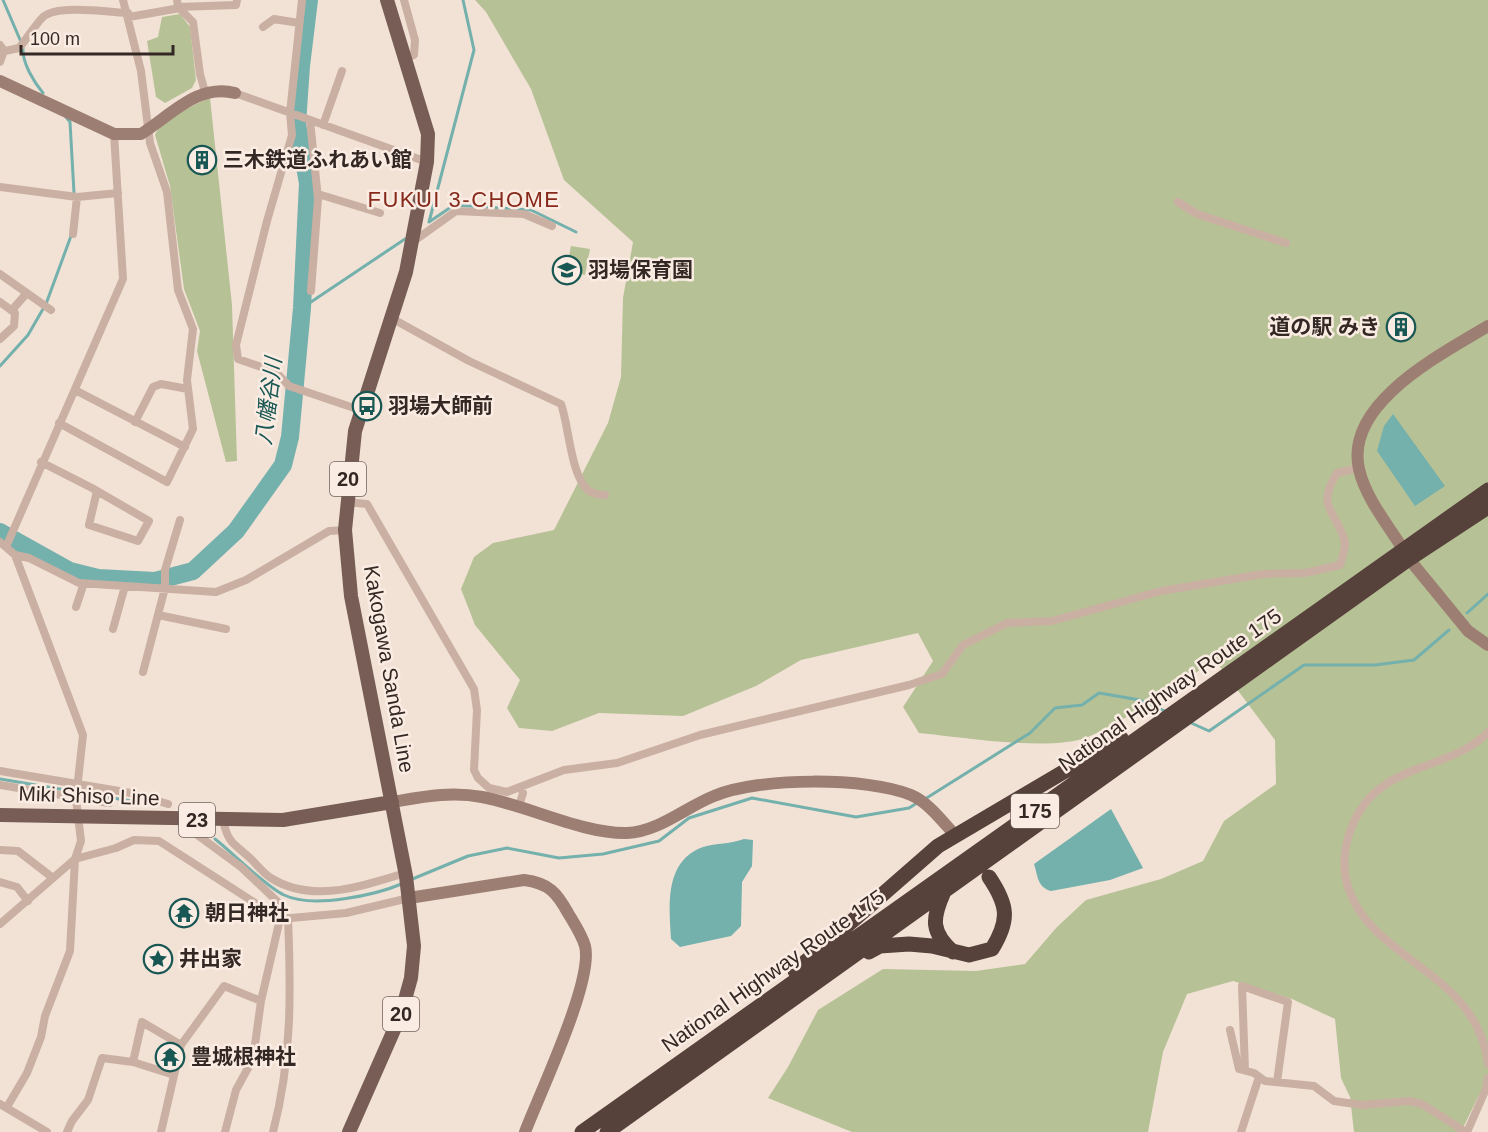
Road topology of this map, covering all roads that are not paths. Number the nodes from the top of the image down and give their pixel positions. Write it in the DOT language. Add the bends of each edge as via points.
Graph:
graph roads {
  1 [pos="123,0"];
  2 [pos="237,0"];
  3 [pos="302,0"];
  4 [pos="387,0"];
  5 [pos="404,0"];
  6 [pos="178,5"];
  7 [pos="128,15"];
  8 [pos="299,22"];
  9 [pos="263,27"];
  10 [pos="1,49"];
  11 [pos="405,58"];
  12 [pos="0,62"];
  13 [pos="342,71"];
  14 [pos="0,81"];
  15 [pos="205,92"];
  16 [pos="235,93"];
  17 [pos="290,113"];
  18 [pos="306,119"];
  19 [pos="323,125"];
  20 [pos="147,130"];
  21 [pos="114,134"];
  22 [pos="427,162"];
  23 [pos="0,187"];
  24 [pos="117,193"];
  25 [pos="318,194"];
  26 [pos="77,197"];
  27 [pos="1178,202"];
  28 [pos="380,213"];
  29 [pos="552,226"];
  30 [pos="73,234"];
  31 [pos="414,241"];
  32 [pos="1286,243"];
  33 [pos="0,274"];
  34 [pos="311,291"];
  35 [pos="26,294"];
  36 [pos="0,302"];
  37 [pos="12,310"];
  38 [pos="51,310"];
  39 [pos="393,319"];
  40 [pos="1488,326"];
  41 [pos="0,339"];
  42 [pos="188,389"];
  43 [pos="75,390"];
  44 [pos="360,410"];
  45 [pos="135,422"];
  46 [pos="59,423"];
  47 [pos="184,447"];
  48 [pos="41,462"];
  49 [pos="1359,468"];
  50 [pos="1488,490"];
  51 [pos="98,491"];
  52 [pos="605,495"];
  53 [pos="346,502"];
  54 [pos="1488,507"];
  55 [pos="180,520"];
  56 [pos="345,530"];
  57 [pos="3,545"];
  58 [pos="1406,554"];
  59 [pos="15,555"];
  60 [pos="84,583"];
  61 [pos="125,586"];
  62 [pos="165,588"];
  63 [pos="76,607"];
  64 [pos="158,615"];
  65 [pos="114,629"];
  66 [pos="226,629"];
  67 [pos="1488,645"];
  68 [pos="143,672"];
  69 [pos="1180,706"];
  70 [pos="1488,732"];
  71 [pos="0,771"];
  72 [pos="77,784"];
  73 [pos="0,785"];
  74 [pos="521,787"];
  75 [pos="76,799"];
  76 [pos="392,802"];
  77 [pos="109,804"];
  78 [pos="168,804"];
  79 [pos="519,806"];
  80 [pos="0,815"];
  81 [pos="80,817"];
  82 [pos="188,820"];
  83 [pos="223,820"];
  84 [pos="955,835"];
  85 [pos="966,848"];
  86 [pos="0,850"];
  87 [pos="75,859"];
  88 [pos="989,877"];
  89 [pos="53,878"];
  90 [pos="0,882"];
  91 [pos="407,884"];
  92 [pos="943,893"];
  93 [pos="28,901"];
  94 [pos="284,919"];
  95 [pos="0,924"];
  96 [pos="953,952"];
  97 [pos="817,981"];
  98 [pos="261,1001"];
  99 [pos="764,1003"];
  100 [pos="1230,1030"];
  101 [pos="181,1045"];
  102 [pos="133,1062"];
  103 [pos="1488,1064"];
  104 [pos="1245,1070"];
  105 [pos="174,1075"];
  106 [pos="1488,1078"];
  107 [pos="1261,1079"];
  108 [pos="1276,1082"];
  109 [pos="2,1105"];
  110 [pos="47,1132"];
  111 [pos="67,1132"];
  112 [pos="161,1132"];
  113 [pos="225,1132"];
  114 [pos="273,1132"];
  115 [pos="349,1132"];
  116 [pos="525,1132"];
  117 [pos="582,1132"];
  118 [pos="608,1132"];
  119 [pos="1241,1132"];
  120 [pos="1467,1132"];
  1 -- 7 [label="street"];
  2 -- 6 [label="street" via="236,5"];
  3 -- 8 [label="street"];
  4 -- 11 [label="main road, Kakogawa Sanda Line / 20"];
  5 -- 11 [label="street" via="415,40 414,55"];
  6 -- 7 [label="street"];
  6 -- 15 [label="street" via="193,22"];
  7 -- 10 [label="street" via="75,10 50,13 19,48"];
  7 -- 20 [label="street" via="147,106"];
  8 -- 9 [label="street" via="274,19"];
  8 -- 17 [label="street"];
  10 -- 12 [label="street"];
  11 -- 22 [label="main road, Kakogawa Sanda Line / 20" via="428,134"];
  13 -- 19 [label="street"];
  14 -- 21 [label="street"];
  15 -- 16 [label="street"];
  15 -- 20 [label="street"];
  16 -- 17 [label="street"];
  17 -- 18 [label="street"];
  17 -- 44 [label="street" via="292,135 236,345 238,359 276,372 290,386"];
  18 -- 19 [label="street"];
  18 -- 25 [label="street"];
  19 -- 22 [label="street"];
  20 -- 21 [label="street" via="132,136"];
  20 -- 42 [label="street" via="167,192 178,290 193,329"];
  21 -- 24 [label="street"];
  22 -- 31 [label="main road, Kakogawa Sanda Line / 20"];
  23 -- 26 [label="street"];
  24 -- 26 [label="street"];
  24 -- 43 [label="street" via="123,279"];
  25 -- 28 [label="street"];
  25 -- 34 [label="street"];
  26 -- 30 [label="street"];
  27 -- 32 [label="street" via="1197,214"];
  29 -- 31 [label="street" via="524,214 456,211"];
  31 -- 39 [label="main road, Kakogawa Sanda Line / 20"];
  33 -- 35 [label="street"];
  35 -- 37 [label="street"];
  35 -- 38 [label="street"];
  36 -- 37 [label="street"];
  37 -- 41 [label="street" via="14,326"];
  39 -- 44 [label="main road, Kakogawa Sanda Line / 20"];
  39 -- 52 [label="street" via="469,361 561,404 582,482 590,492"];
  40 -- 49 [label="street" via="1419,367 1373,409 1361,432"];
  42 -- 45 [label="street" via="161,384 153,387"];
  42 -- 47 [label="street" via="193,429"];
  43 -- 45 [label="street"];
  43 -- 46 [label="street"];
  44 -- 53 [label="main road, Kakogawa Sanda Line / 20"];
  45 -- 47 [label="street"];
  46 -- 47 [label="street" via="167,482"];
  46 -- 48 [label="street"];
  48 -- 51 [label="street"];
  48 -- 57 [label="street"];
  49 -- 58 [label="street" via="1374,503"];
  49 -- 74 [label="street" via="1337,473 1326,498 1346,543 1340,564 1305,573 1263,574 1161,591 1052,621 1007,622 963,645 942,674 931,678 700,735 617,763 564,770"];
  50 -- 58 [label="highway, National Highway Route 175 / 175"];
  51 -- 51 [label="street" via="149,521 138,541 89,525"];
  53 -- 56 [label="main road, Kakogawa Sanda Line / 20"];
  53 -- 74 [label="street" via="367,504 474,689 474,770 478,778 489,788 503,792"];
  54 -- 58 [label="highway, National Highway Route 175 / 175"];
  55 -- 62 [label="street" via="165,570"];
  56 -- 62 [label="street" via="329,531 246,580 216,592"];
  56 -- 76 [label="main road, Kakogawa Sanda Line / 20" via="351,596"];
  57 -- 59 [label="street"];
  58 -- 67 [label="street" via="1468,632"];
  58 -- 69 [label="highway, National Highway Route 175 / 175"];
  58 -- 92 [label="highway, National Highway Route 175 / 175"];
  59 -- 60 [label="street"];
  59 -- 72 [label="street" via="82,735"];
  60 -- 61 [label="street"];
  60 -- 63 [label="street"];
  61 -- 62 [label="street"];
  61 -- 65 [label="street"];
  62 -- 64 [label="street"];
  64 -- 66 [label="street"];
  64 -- 68 [label="street"];
  69 -- 84 [label="highway"];
  69 -- 99 [label="highway, National Highway Route 175 / 175"];
  70 -- 103 [label="street" via="1464,749 1385,784 1354,821 1346,841 1344,863 1348,887 1372,926 1471,1012 1482,1031"];
  71 -- 72 [label="street"];
  72 -- 75 [label="street"];
  72 -- 78 [label="street"];
  73 -- 75 [label="street"];
  74 -- 79 [label="street"];
  75 -- 77 [label="street"];
  75 -- 81 [label="street"];
  76 -- 79 [label="street" via="444,793"];
  76 -- 83 [label="main road, Miki Shiso Line / 23" via="283,820"];
  76 -- 91 [label="main road, Kakogawa Sanda Line / 20"];
  79 -- 84 [label="street" via="597,829 627,833 651,828 716,795 749,785 794,782 880,786 913,796"];
  80 -- 81 [label="main road, Miki Shiso Line / 23"];
  81 -- 82 [label="main road, Miki Shiso Line / 23"];
  81 -- 87 [label="street" via="81,841"];
  82 -- 83 [label="main road, Miki Shiso Line / 23"];
  82 -- 94 [label="street" via="192,831 241,867 280,904"];
  83 -- 91 [label="street" via="227,838 271,878 296,888 345,890"];
  84 -- 85 [label="highway"];
  84 -- 99 [label="highway" via="780,982"];
  86 -- 89 [label="street" via="18,851"];
  87 -- 89 [label="street"];
  87 -- 94 [label="street" via="134,840 159,841"];
  87 -- 109 [label="street" via="70,951 27,1073"];
  88 -- 96 [label="highway" via="1006,914 1001,934 992,949 969,955"];
  89 -- 93 [label="street"];
  90 -- 93 [label="street" via="17,887"];
  91 -- 94 [label="street" via="346,913"];
  91 -- 115 [label="main road, Kakogawa Sanda Line / 20" via="414,946 411,978 401,1014"];
  91 -- 116 [label="street" via="541,882 556,892 575,925 585,947 586,964 580,989"];
  92 -- 96 [label="highway" via="934,915 935,927 942,942"];
  92 -- 97 [label="highway, National Highway Route 175 / 175"];
  93 -- 95 [label="street"];
  94 -- 98 [label="street"];
  94 -- 114 [label="street" via="291,1010"];
  96 -- 97 [label="highway" via="932,946 880,946"];
  97 -- 118 [label="highway, National Highway Route 175 / 175"];
  98 -- 101 [label="street" via="224,986"];
  98 -- 113 [label="street" via="253,1059 236,1090"];
  99 -- 117 [label="highway, National Highway Route 175 / 175"];
  100 -- 104 [label="street" via="1239,1069"];
  101 -- 102 [label="street" via="142,1022"];
  101 -- 105 [label="street"];
  102 -- 105 [label="street"];
  102 -- 111 [label="street" via="102,1058 88,1100"];
  104 -- 107 [label="street"];
  104 -- 108 [label="street" via="1242,986 1288,1002"];
  105 -- 112 [label="street"];
  106 -- 120 [label="street"];
  107 -- 108 [label="street"];
  107 -- 119 [label="street"];
  108 -- 120 [label="street" via="1314,1086 1334,1101 1362,1105 1409,1101 1422,1104"];
  109 -- 110 [label="street"];
}
